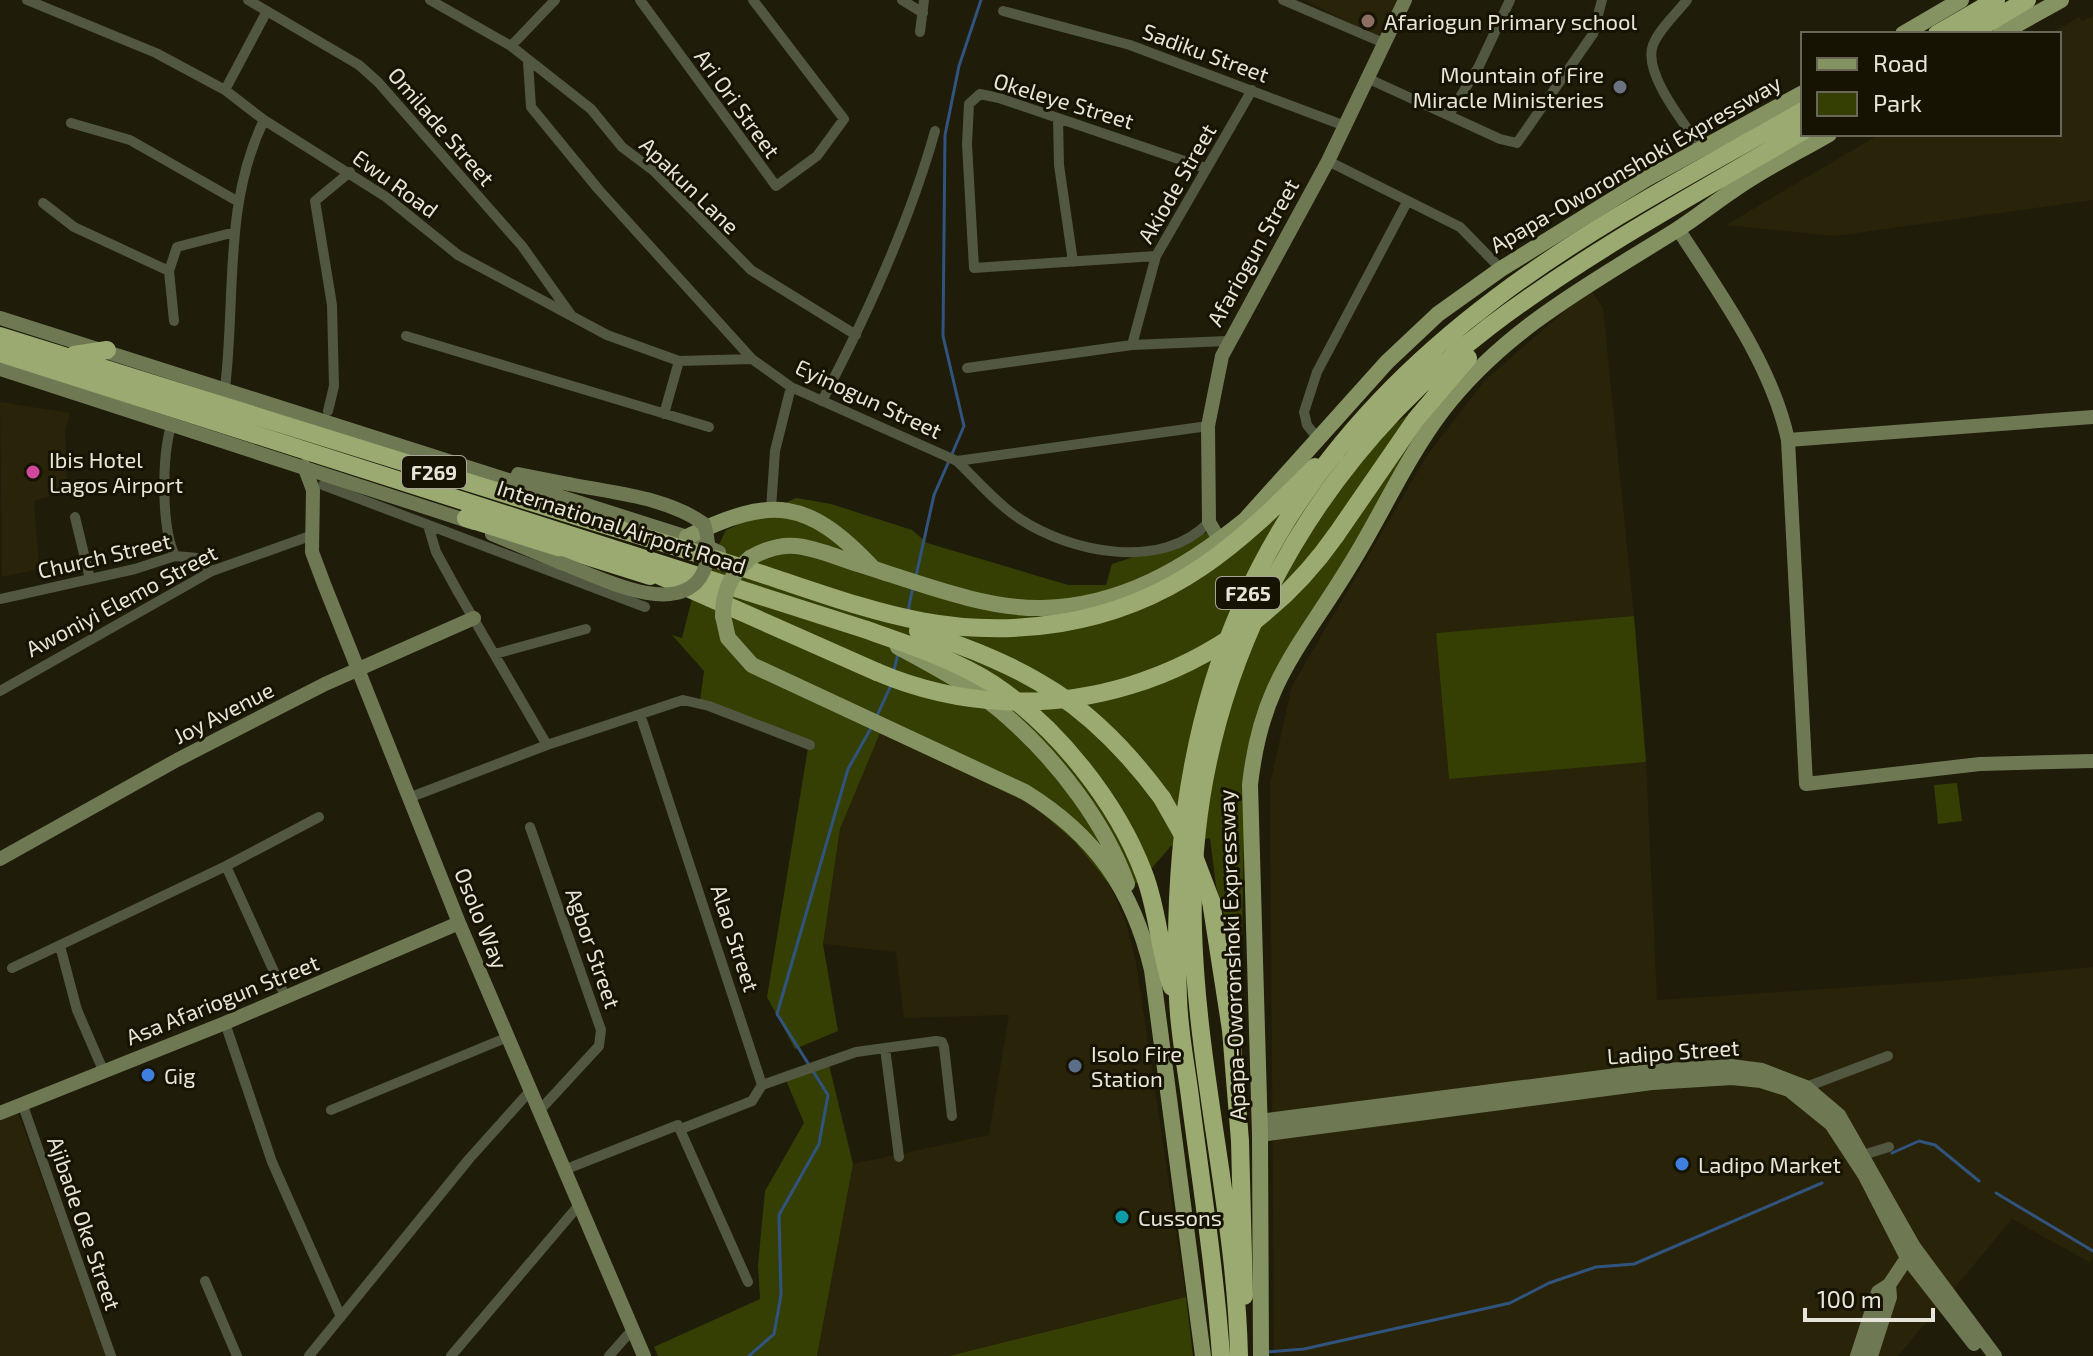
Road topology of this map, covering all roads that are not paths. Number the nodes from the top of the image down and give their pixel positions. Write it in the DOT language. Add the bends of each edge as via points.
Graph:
graph roads {
  1 [pos="248,0"];
  2 [pos="430,0"];
  3 [pos="555,0"];
  4 [pos="640,0"];
  5 [pos="753,0"];
  6 [pos="902,0"];
  7 [pos="924,0"];
  8 [pos="1405,0"];
  9 [pos="1510,0"];
  10 [pos="1602,0"];
  11 [pos="1687,0"];
  12 [pos="1961,0"];
  13 [pos="1996,0"];
  14 [pos="2027,0"];
  15 [pos="2061,0"];
  16 [pos="1287,1"];
  17 [pos="34,2"];
  18 [pos="267,11"];
  19 [pos="1003,11"];
  20 [pos="923,13"];
  21 [pos="920,32"];
  22 [pos="1906,32"];
  23 [pos="1940,32"];
  24 [pos="1972,32"];
  25 [pos="2004,32"];
  26 [pos="1386,44"];
  27 [pos="511,46"];
  28 [pos="528,62"];
  29 [pos="1369,79"];
  30 [pos="225,90"];
  31 [pos="1252,90"];
  32 [pos="1801,94"];
  33 [pos="1801,112"];
  34 [pos="1449,115"];
  35 [pos="1058,118"];
  36 [pos="264,120"];
  37 [pos="71,123"];
  38 [pos="1345,126"];
  39 [pos="935,131"];
  40 [pos="1801,132"];
  41 [pos="1826,136"];
  42 [pos="1703,151"];
  43 [pos="1328,161"];
  44 [pos="1205,168"];
  45 [pos="350,172"];
  46 [pos="237,201"];
  47 [pos="1407,202"];
  48 [pos="43,203"];
  49 [pos="1678,229"];
  50 [pos="235,232"];
  51 [pos="1156,256"];
  52 [pos="1073,262"];
  53 [pos="1501,269"];
  54 [pos="169,271"];
  55 [pos="1559,276"];
  56 [pos="573,317"];
  57 [pos="0,318"];
  58 [pos="174,321"];
  59 [pos="856,335"];
  60 [pos="0,336"];
  61 [pos="406,336"];
  62 [pos="1227,341"];
  63 [pos="1132,345"];
  64 [pos="107,350"];
  65 [pos="0,353"];
  66 [pos="67,356"];
  67 [pos="752,359"];
  68 [pos="679,361"];
  69 [pos="967,368"];
  70 [pos="0,369"];
  71 [pos="791,387"];
  72 [pos="225,388"];
  73 [pos="822,401"];
  74 [pos="328,411"];
  75 [pos="664,414"];
  76 [pos="2093,417"];
  77 [pos="171,426"];
  78 [pos="1208,426"];
  79 [pos="709,427"];
  80 [pos="1345,436"];
  81 [pos="1319,440"];
  82 [pos="1788,440"];
  83 [pos="452,460"];
  84 [pos="957,461"];
  85 [pos="304,466"];
  86 [pos="324,484"];
  87 [pos="771,509"];
  88 [pos="75,517"];
  89 [pos="466,518"];
  90 [pos="516,518"];
  91 [pos="1209,522"];
  92 [pos="428,525"];
  93 [pos="572,534"];
  94 [pos="310,536"];
  95 [pos="687,537"];
  96 [pos="1220,541"];
  97 [pos="175,556"];
  98 [pos="874,569"];
  99 [pos="212,571"];
  100 [pos="773,578"];
  101 [pos="90,579"];
  102 [pos="679,585"];
  103 [pos="0,599"];
  104 [pos="645,607"];
  105 [pos="474,618"];
  106 [pos="878,625"];
  107 [pos="586,629"];
  108 [pos="914,637"];
  109 [pos="495,654"];
  110 [pos="358,669"];
  111 [pos="0,691"];
  112 [pos="640,714"];
  113 [pos="547,745"];
  114 [pos="810,745"];
  115 [pos="2093,761"];
  116 [pos="411,797"];
  117 [pos="319,817"];
  118 [pos="530,827"];
  119 [pos="0,859"];
  120 [pos="226,866"];
  121 [pos="1139,919"];
  122 [pos="459,923"];
  123 [pos="60,946"];
  124 [pos="12,968"];
  125 [pos="286,998"];
  126 [pos="1178,1005"];
  127 [pos="225,1023"];
  128 [pos="508,1037"];
  129 [pos="885,1048"];
  130 [pos="1888,1056"];
  131 [pos="103,1070"];
  132 [pos="762,1085"];
  133 [pos="1806,1087"];
  134 [pos="530,1091"];
  135 [pos="22,1103"];
  136 [pos="331,1110"];
  137 [pos="540,1110"];
  138 [pos="0,1113"];
  139 [pos="952,1116"];
  140 [pos="1260,1128"];
  141 [pos="681,1129"];
  142 [pos="1889,1147"];
  143 [pos="1863,1155"];
  144 [pos="899,1157"];
  145 [pos="564,1170"];
  146 [pos="579,1205"];
  147 [pos="1910,1253"];
  148 [pos="205,1281"];
  149 [pos="748,1282"];
  150 [pos="1889,1285"];
  151 [pos="341,1317"];
  152 [pos="1239,1327"];
  153 [pos="632,1330"];
  154 [pos="1210,1330"];
  155 [pos="111,1356"];
  156 [pos="237,1356"];
  157 [pos="309,1356"];
  158 [pos="451,1356"];
  159 [pos="609,1356"];
  160 [pos="644,1356"];
  161 [pos="1203,1356"];
  162 [pos="1221,1356"];
  163 [pos="1239,1356"];
  164 [pos="1261,1356"];
  165 [pos="1857,1356"];
  166 [pos="1871,1356"];
  167 [pos="1984,1356"];
  168 [pos="1995,1356"];
  1 -- 18 [label="street, Omilade Street"];
  2 -- 27 [label="street, Apakun Lane"];
  3 -- 27 [label="street"];
  4 -- 5 [label="street, Ari Ori Street" via="771,183 782,184 817,156 844,123 844,114"];
  6 -- 20 [label="street"];
  7 -- 20 [label="street"];
  8 -- 26 [label="main road, Afariogun Street"];
  9 -- 34 [label="street"];
  10 -- 34 [label="street" via="1593,34 1517,143"];
  11 -- 42 [label="street" via="1653,45 1652,56 1654,74"];
  12 -- 22 [label="main road"];
  13 -- 23 [label="highway"];
  14 -- 24 [label="highway"];
  15 -- 25 [label="main road"];
  16 -- 26 [label="street"];
  17 -- 30 [label="street, Ewu Road" via="156,53"];
  18 -- 30 [label="street"];
  18 -- 56 [label="street, Omilade Street" via="359,65 378,82 522,246"];
  19 -- 31 [label="street, Sadiku Street" via="1130,45"];
  20 -- 21 [label="street"];
  26 -- 29 [label="main road, Afariogun Street"];
  27 -- 28 [label="street, Apakun Lane"];
  28 -- 59 [label="street, Apakun Lane" via="591,109 622,147 654,171 751,270"];
  28 -- 67 [label="street, Eyinogun Street" via="531,107"];
  29 -- 34 [label="street"];
  29 -- 38 [label="main road, Afariogun Street"];
  30 -- 36 [label="street, Ewu Road"];
  31 -- 38 [label="street, Sadiku Street"];
  31 -- 44 [label="street, Akiode Street"];
  32 -- 42 [label="main road, Apapa-Oworonshoki Expressway"];
  33 -- 80 [label="highway, Apapa-Oworonshoki Expressway / F265" via="1614,219 1496,298 1424,357"];
  35 -- 44 [label="street, Okeleye Street"];
  35 -- 52 [label="street"];
  35 -- 52 [label="street, Okeleye Street" via="980,94 969,104 972,265"];
  36 -- 45 [label="street, Ewu Road"];
  36 -- 46 [label="street"];
  37 -- 46 [label="street" via="130,140"];
  38 -- 43 [label="main road, Afariogun Street"];
  39 -- 59 [label="street" via="915,195"];
  40 -- 55 [label="highway, Apapa-Oworonshoki Expressway / F265"];
  41 -- 49 [label="main road, Apapa-Oworonshoki Expressway" via="1737,187"];
  42 -- 53 [label="main road, Apapa-Oworonshoki Expressway" via="1646,179"];
  43 -- 47 [label="street"];
  43 -- 62 [label="main road, Afariogun Street"];
  44 -- 51 [label="street, Akiode Street"];
  45 -- 56 [label="street, Ewu Road" via="458,255"];
  45 -- 74 [label="street" via="315,201 332,305 334,386"];
  46 -- 50 [label="street"];
  47 -- 53 [label="street" via="1460,227"];
  47 -- 81 [label="street" via="1317,372 1304,412"];
  48 -- 54 [label="street" via="74,227"];
  49 -- 82 [label="main road" via="1743,330"];
  49 -- 140 [label="main road, Apapa-Oworonshoki Expressway" via="1579,288 1505,342 1444,409 1275,684 1258,732 1250,785"];
  50 -- 54 [label="street" via="180,244"];
  50 -- 72 [label="street"];
  51 -- 52 [label="street, Okeleye Street"];
  51 -- 63 [label="street, Akiode Street"];
  53 -- 81 [label="main road, Apapa-Oworonshoki Expressway" via="1438,314 1387,362"];
  54 -- 58 [label="street"];
  55 -- 102 [label="highway, bridge" via="1453,373 1301,581 1251,626 1193,663 1138,685 1080,698 1014,703 928,691"];
  55 -- 152 [label="highway, Apapa-Oworonshoki Expressway / F265" via="1427,379 1345,465 1275,575 1219,716 1196,833 1193,939"];
  56 -- 68 [label="street, Ewu Road"];
  57 -- 64 [label="main road, International Airport Road"];
  59 -- 73 [label="street"];
  60 -- 66 [label="highway, International Airport Road / F269"];
  61 -- 75 [label="street"];
  62 -- 63 [label="street"];
  62 -- 78 [label="main road, Afariogun Street"];
  63 -- 69 [label="street"];
  64 -- 66 [label="highway"];
  64 -- 72 [label="main road, International Airport Road"];
  65 -- 90 [label="highway, International Airport Road / F269"];
  66 -- 100 [label="highway, International Airport Road / F269"];
  67 -- 68 [label="street, Ewu Road"];
  67 -- 71 [label="street, Eyinogun Street"];
  68 -- 75 [label="street"];
  70 -- 77 [label="main road"];
  71 -- 73 [label="street, Eyinogun Street"];
  71 -- 87 [label="street" via="775,451"];
  72 -- 83 [label="main road, International Airport Road"];
  73 -- 84 [label="street, Eyinogun Street"];
  75 -- 79 [label="street"];
  76 -- 82 [label="main road"];
  77 -- 85 [label="main road"];
  77 -- 97 [label="street" via="165,502"];
  78 -- 84 [label="street, Eyinogun Street"];
  78 -- 91 [label="main road, Afariogun Street"];
  80 -- 108 [label="highway" via="1228,550 1167,589 1119,609 1062,623"];
  80 -- 126 [label="highway, Apapa-Oworonshoki Expressway / F265" via="1262,563 1205,702 1178,861"];
  81 -- 96 [label="main road, Apapa-Oworonshoki Expressway"];
  82 -- 115 [label="main road" via="1806,784 1980,764"];
  83 -- 89 [label="main road, bridge" via="672,507 704,524 710,549 696,583 664,596 561,563"];
  83 -- 95 [label="main road, International Airport Road"];
  84 -- 91 [label="street" via="1018,518 1045,534 1086,546 1138,552 1194,534"];
  85 -- 86 [label="main road, Osolo Way"];
  85 -- 86 [label="main road"];
  86 -- 89 [label="main road"];
  86 -- 92 [label="street"];
  86 -- 94 [label="main road, Osolo Way"];
  87 -- 95 [label="main road" via="719,522"];
  87 -- 98 [label="main road" via="812,516 841,533"];
  88 -- 101 [label="street"];
  89 -- 90 [label="highway"];
  89 -- 102 [label="highway"];
  90 -- 93 [label="highway, International Airport Road / F269"];
  91 -- 96 [label="main road, Afariogun Street"];
  92 -- 104 [label="street"];
  92 -- 105 [label="street" via="436,552"];
  93 -- 102 [label="highway"];
  93 -- 106 [label="highway, International Airport Road / F269"];
  94 -- 99 [label="street, Awoniyi Elemo Street"];
  94 -- 110 [label="main road, Osolo Way"];
  95 -- 100 [label="main road, International Airport Road"];
  96 -- 98 [label="main road, Apapa-Oworonshoki Expressway" via="1150,583 1081,605 1004,605"];
  97 -- 99 [label="street, Church Street" via="198,558"];
  97 -- 101 [label="street, Church Street"];
  98 -- 121 [label="main road, Apapa-Oworonshoki Expressway, bridge" via="794,546 763,550 730,581 723,598 728,638 752,665 1047,806 1093,847"];
  99 -- 111 [label="street, Awoniyi Elemo Street"];
  100 -- 106 [label="highway, International Airport Road / F269"];
  101 -- 103 [label="street, Church Street"];
  105 -- 109 [label="street"];
  105 -- 110 [label="main road, Joy Avenue"];
  106 -- 108 [label="highway"];
  107 -- 109 [label="street"];
  108 -- 121 [label="main road" via="1012,720 1060,774 1118,858"];
  108 -- 126 [label="highway" via="1016,701 1069,754 1106,803 1144,874"];
  108 -- 152 [label="highway, bridge" via="1009,664 1096,720 1162,798 1192,851 1211,901 1231,1030 1240,1141 1244,1297"];
  109 -- 113 [label="street"];
  110 -- 116 [label="main road, Osolo Way"];
  110 -- 119 [label="main road, Joy Avenue" via="177,760"];
  112 -- 113 [label="street"];
  112 -- 114 [label="street" via="692,701"];
  112 -- 132 [label="street, Alao Street"];
  113 -- 116 [label="street"];
  116 -- 122 [label="main road, Osolo Way"];
  117 -- 120 [label="street"];
  118 -- 137 [label="street, Agbor Street" via="601,1030 599,1046"];
  120 -- 123 [label="street"];
  120 -- 125 [label="street"];
  121 -- 154 [label="main road, Apapa-Oworonshoki Expressway" via="1160,1013"];
  122 -- 125 [label="main road, Asa Afariogun Street"];
  122 -- 128 [label="main road, Osolo Way"];
  123 -- 124 [label="street"];
  123 -- 131 [label="street" via="77,1010"];
  125 -- 127 [label="main road, Asa Afariogun Street"];
  126 -- 154 [label="highway, Apapa-Oworonshoki Expressway / F265"];
  127 -- 131 [label="main road, Asa Afariogun Street"];
  127 -- 151 [label="street" via="272,1162"];
  128 -- 134 [label="main road, Osolo Way"];
  128 -- 136 [label="street"];
  129 -- 132 [label="street" via="856,1052"];
  129 -- 139 [label="street" via="942,1042"];
  129 -- 144 [label="street"];
  130 -- 133 [label="street"];
  131 -- 135 [label="main road, Asa Afariogun Street"];
  132 -- 141 [label="street" via="752,1101"];
  133 -- 140 [label="main road, Ladipo Street" via="1762,1070 1731,1066 1648,1071"];
  133 -- 143 [label="main road, Ladipo Street" via="1839,1115"];
  134 -- 137 [label="main road, Osolo Way"];
  134 -- 151 [label="street"];
  135 -- 138 [label="main road, Asa Afariogun Street"];
  135 -- 155 [label="street, Ajibade Oke Street"];
  137 -- 145 [label="main road, Osolo Way"];
  140 -- 147 [label="main road, Ladipo Street" via="1652,1083 1761,1081 1789,1090 1831,1124"];
  140 -- 164 [label="main road, Apapa-Oworonshoki Expressway"];
  141 -- 145 [label="street" via="673,1125"];
  141 -- 149 [label="street"];
  142 -- 143 [label="street"];
  143 -- 147 [label="main road, Ladipo Street"];
  145 -- 146 [label="main road, Osolo Way"];
  146 -- 153 [label="main road, Osolo Way"];
  146 -- 158 [label="street"];
  147 -- 150 [label="main road"];
  147 -- 167 [label="main road, Ladipo Street"];
  147 -- 168 [label="main road, Ladipo Street"];
  148 -- 156 [label="street"];
  150 -- 165 [label="main road" via="1878,1292"];
  150 -- 166 [label="main road"];
  151 -- 157 [label="street"];
  152 -- 163 [label="highway, Apapa-Oworonshoki Expressway / F265"];
  153 -- 159 [label="street"];
  153 -- 160 [label="main road, Osolo Way"];
  154 -- 161 [label="main road, Apapa-Oworonshoki Expressway"];
  154 -- 162 [label="highway, Apapa-Oworonshoki Expressway / F265"];
}
